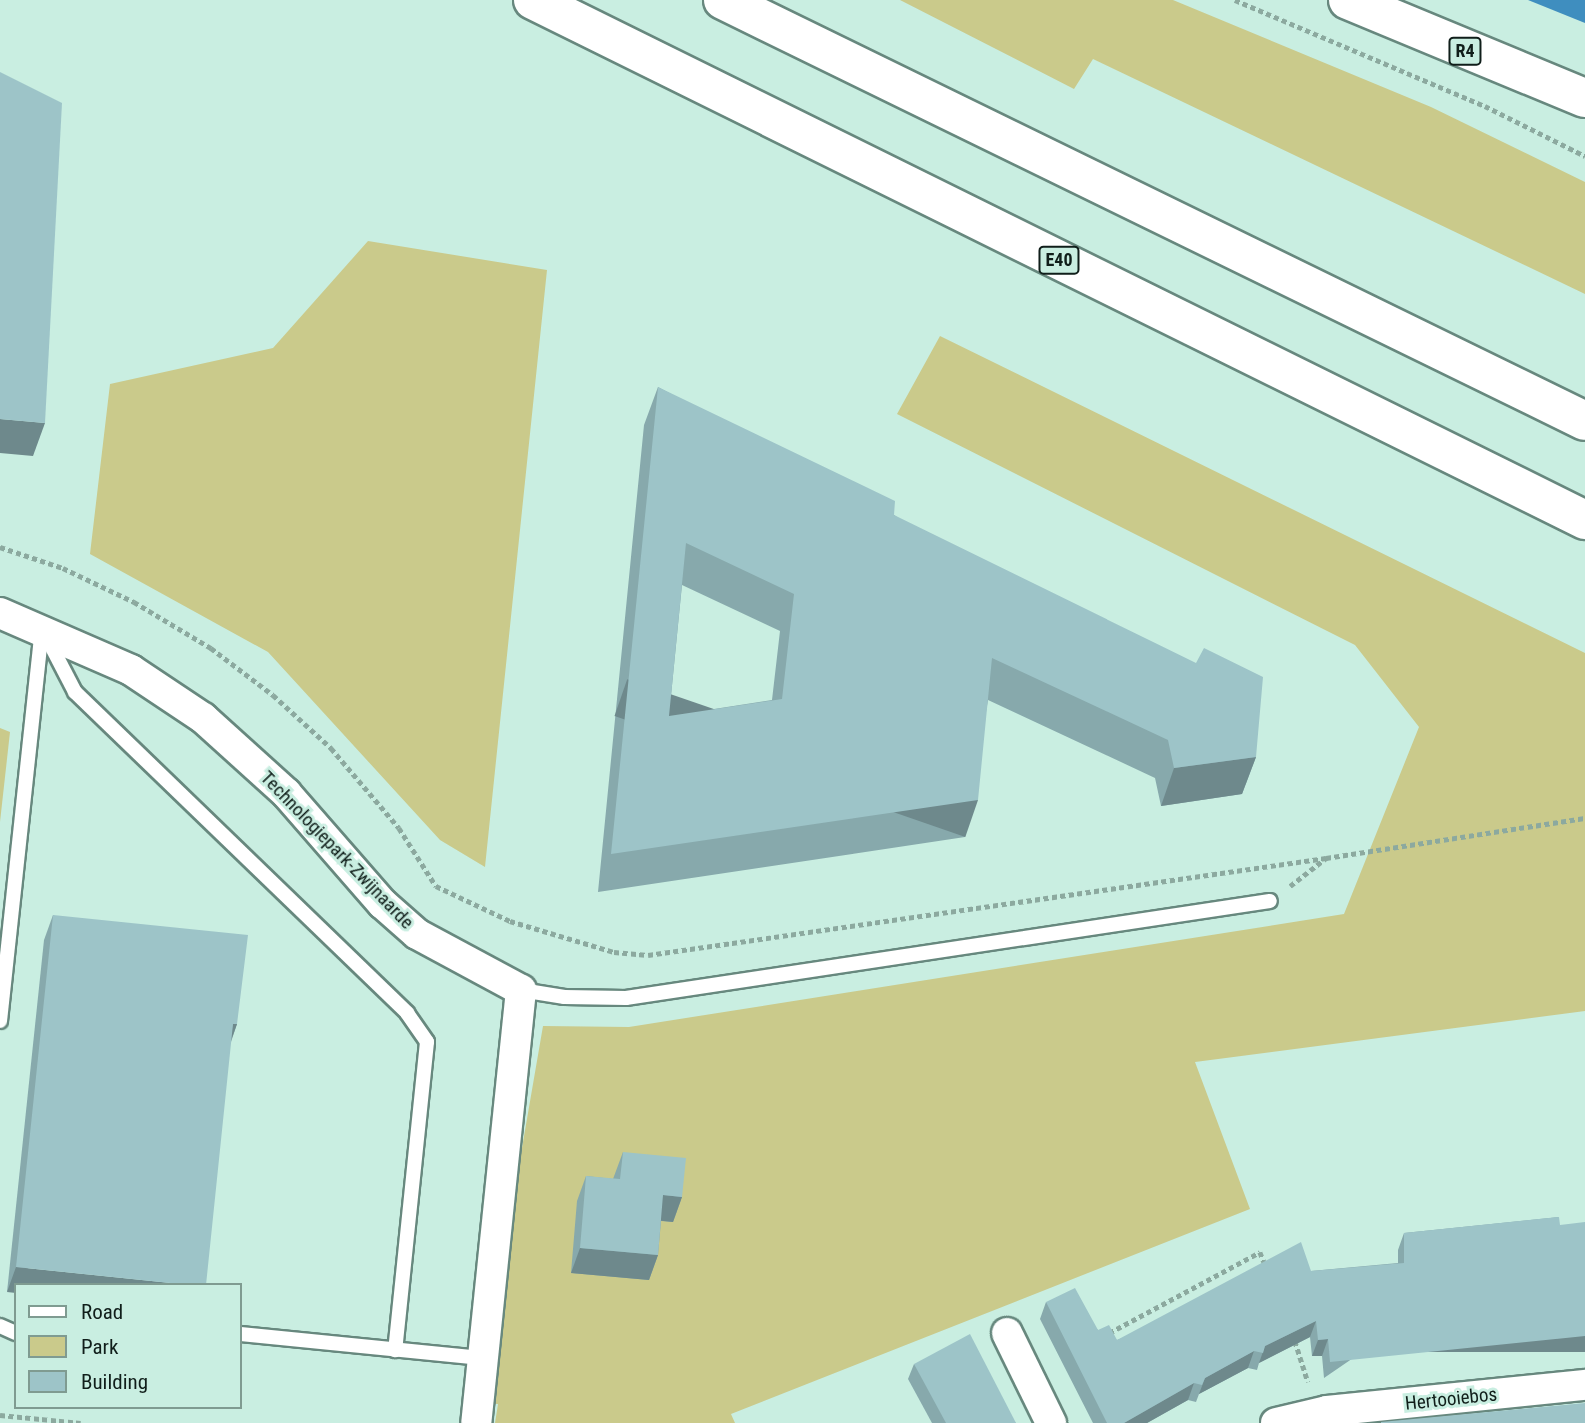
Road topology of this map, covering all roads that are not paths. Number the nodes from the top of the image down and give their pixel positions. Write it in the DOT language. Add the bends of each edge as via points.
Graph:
graph roads {
  1 [pos="533,0"];
  2 [pos="723,0"];
  3 [pos="1348,0"];
  4 [pos="1585,98"];
  5 [pos="1537,398"];
  6 [pos="1585,415"];
  7 [pos="1585,421"];
  8 [pos="1585,520"];
  9 [pos="0,613"];
  10 [pos="42,629"];
  11 [pos="1270,901"];
  12 [pos="521,990"];
  13 [pos="0,1021"];
  14 [pos="1007,1333"];
  15 [pos="242,1334"];
  16 [pos="395,1350"];
  17 [pos="482,1359"];
  18 [pos="1585,1385"];
  19 [pos="475,1423"];
  20 [pos="1051,1423"];
  21 [pos="1276,1423"];
  1 -- 8 [label="highway, E40"];
  2 -- 5 [label="highway"];
  3 -- 4 [label="highway, R4"];
  5 -- 6 [label="highway"];
  5 -- 7 [label="highway"];
  9 -- 10 [label="street, Technologiepark-Zwijnaarde"];
  10 -- 12 [label="street, Technologiepark-Zwijnaarde" via="131,670 203,718 286,793 383,904 417,934"];
  10 -- 13 [label="lane"];
  10 -- 16 [label="lane" via="75,692 407,1013 427,1042"];
  11 -- 12 [label="lane" via="626,998 564,997"];
  12 -- 17 [label="street"];
  14 -- 20 [label="street"];
  15 -- 16 [label="lane"];
  16 -- 17 [label="lane"];
  17 -- 19 [label="street"];
  18 -- 21 [label="street, Hertooiebos" via="1315,1414"];
}
